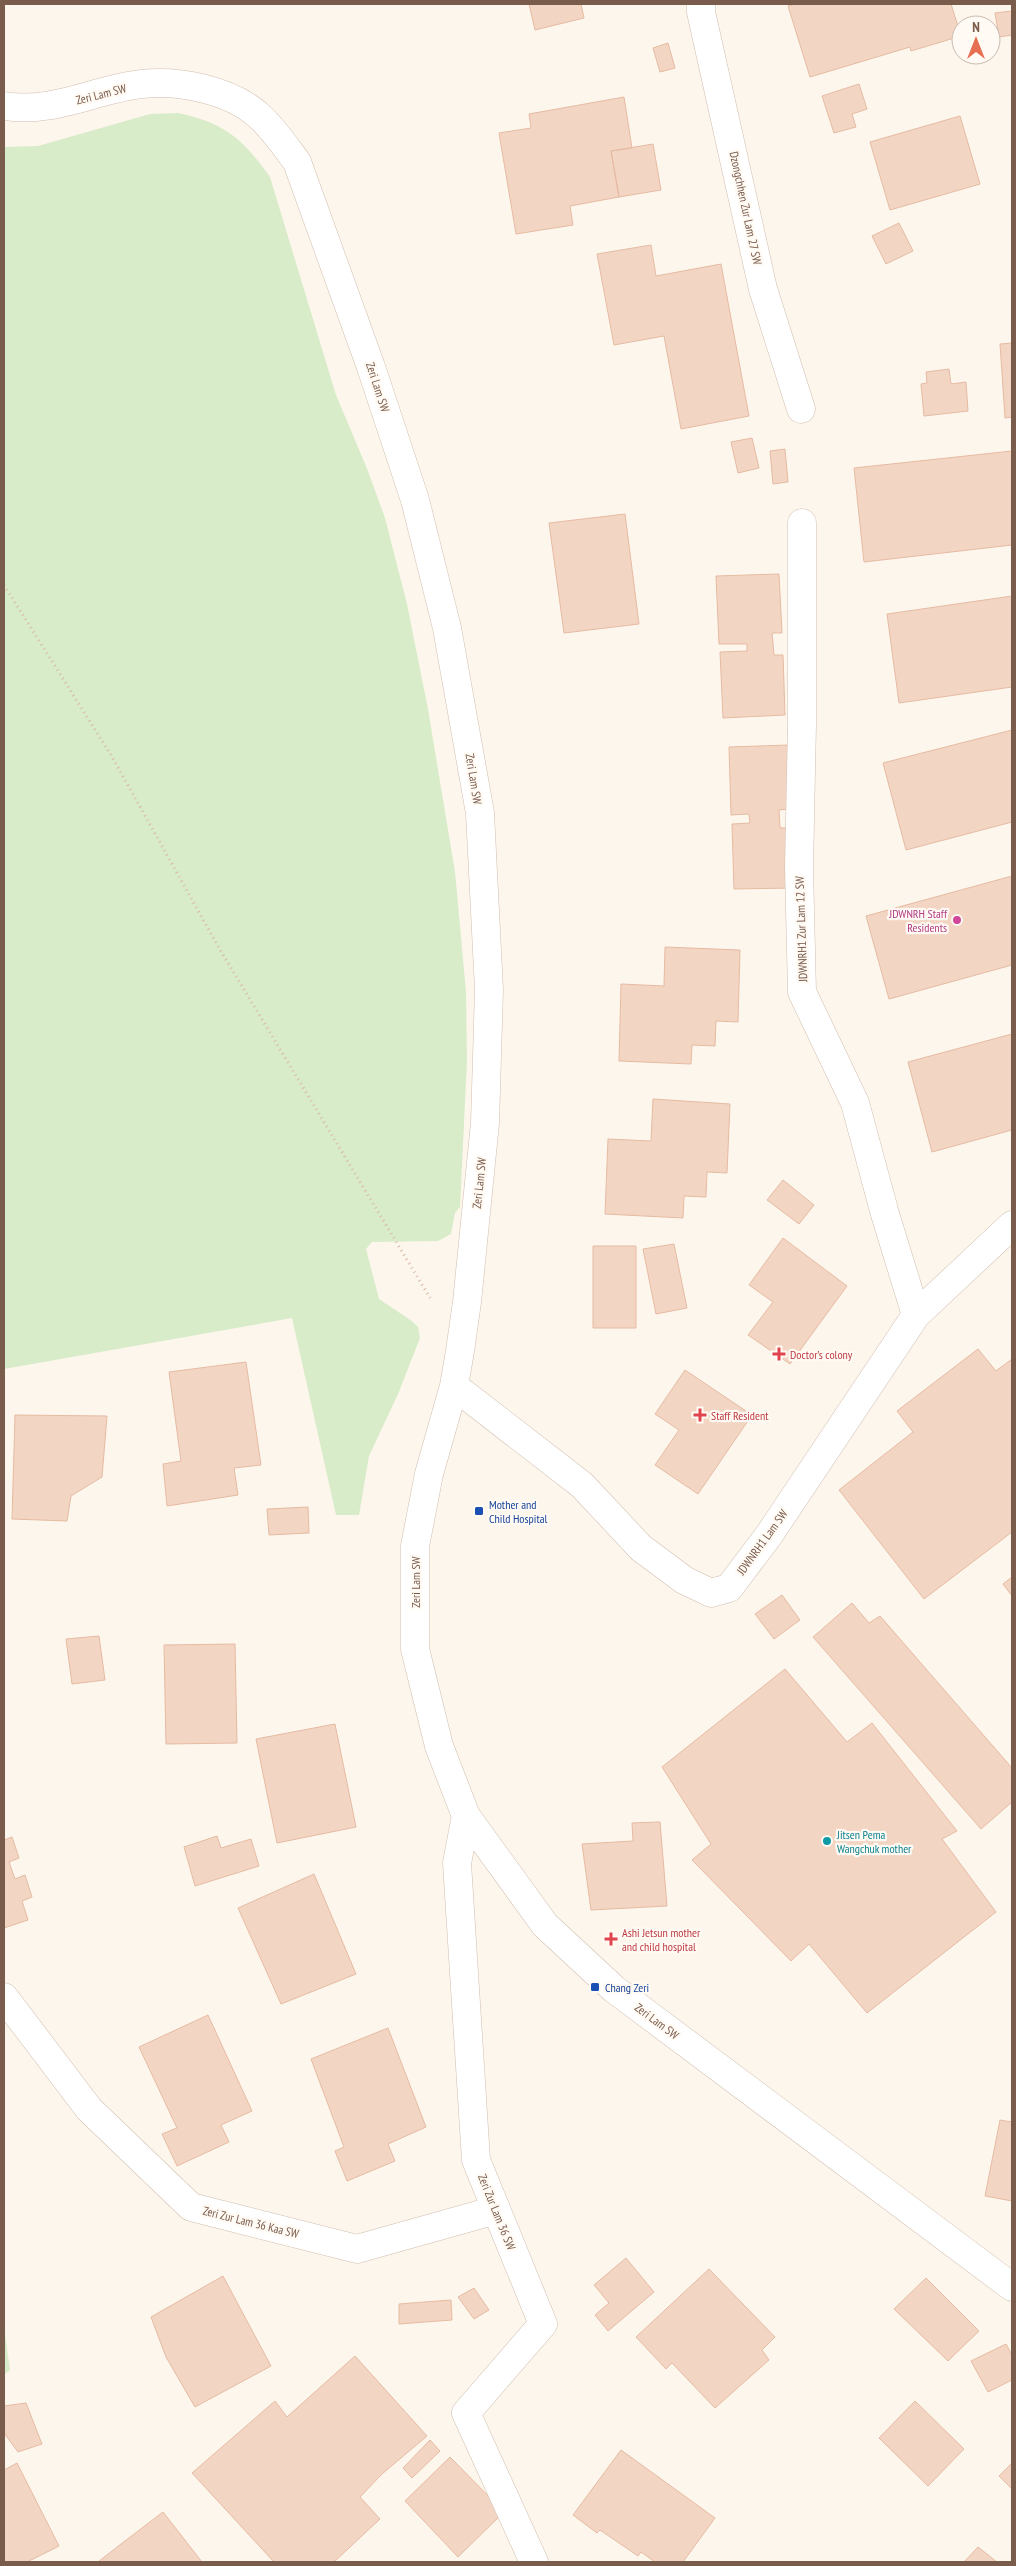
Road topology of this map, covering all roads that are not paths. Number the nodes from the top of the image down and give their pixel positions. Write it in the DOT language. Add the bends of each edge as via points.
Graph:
graph roads {
  1 [pos="701,4"];
  2 [pos="4,106"];
  3 [pos="801,409"];
  4 [pos="802,523"];
  5 [pos="1012,1225"];
  6 [pos="916,1315"];
  7 [pos="454,1386"];
  8 [pos="466,1816"];
  9 [pos="4,1997"];
  10 [pos="496,2210"];
  11 [pos="1012,2287"];
  12 [pos="534,2562"];
  1 -- 3 [label="street, Dzongchhen Zur Lam 27 SW" via="763,289"];
  2 -- 7 [label="street, Zeri Lam SW" via="52,106 142,84 198,89 232,98 257,114 279,137 296,162 371,367 415,500 447,628 480,813 490,990 485,1123 467,1302"];
  4 -- 6 [label="street, JDWNRH1 Zur Lam 12 SW" via="799,868 802,992 855,1103 884,1214"];
  5 -- 6 [label="street, JDWNRH1 Lam SW"];
  6 -- 7 [label="street, JDWNRH1 Lam SW" via="769,1535 729,1588 711,1593 684,1580 641,1548 582,1485"];
  7 -- 8 [label="street, Zeri Lam SW" via="429,1474 415,1546 415,1649 439,1746"];
  8 -- 10 [label="street, Zeri Zur Lam 36 SW" via="457,1863 476,2160"];
  8 -- 11 [label="street, Zeri Lam SW" via="545,1925 614,1989"];
  9 -- 10 [label="street, Zeri Zur Lam 36 Kaa SW" via="89,2109 191,2207 357,2249"];
  10 -- 12 [label="street, Zeri Zur Lam 36 SW" via="543,2324 466,2413"];
}
